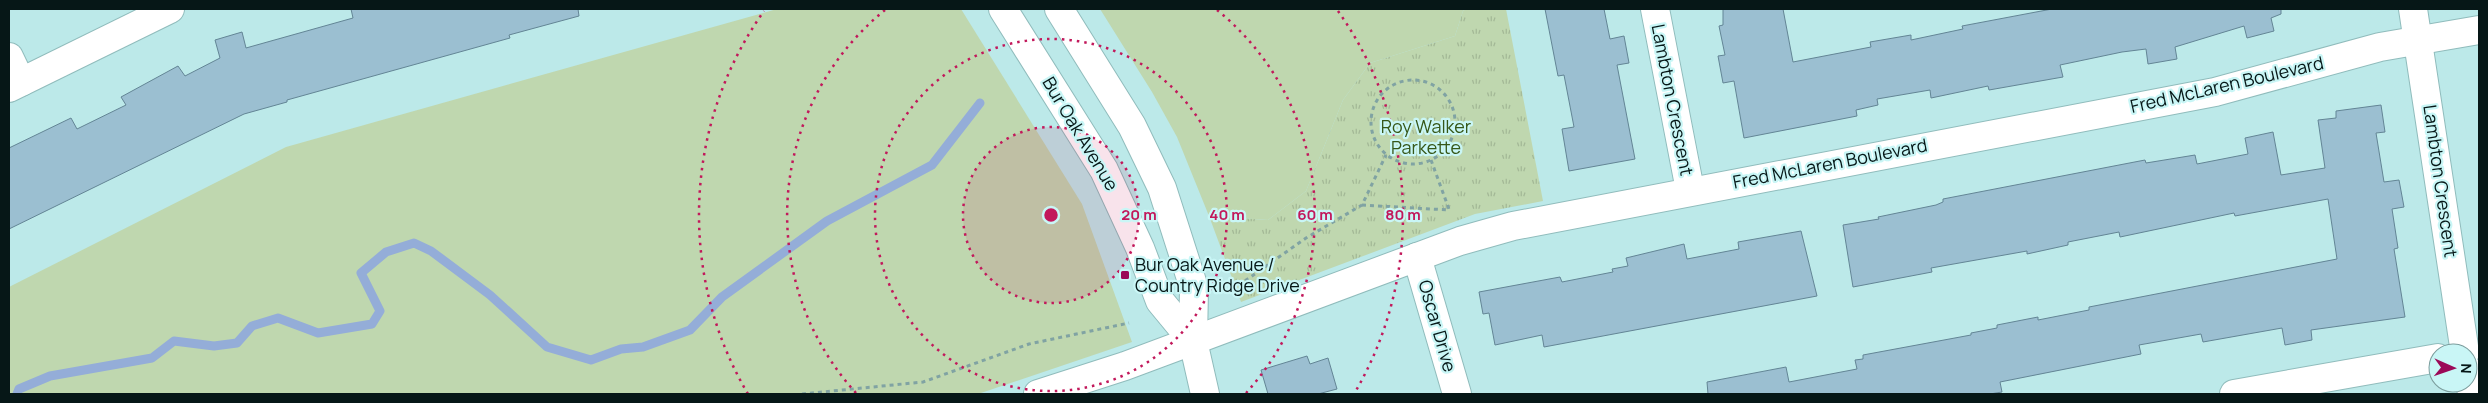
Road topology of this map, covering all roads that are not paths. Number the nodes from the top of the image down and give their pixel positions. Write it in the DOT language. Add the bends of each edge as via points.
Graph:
graph roads {
  1 [pos="170,9"];
  2 [pos="1003,9"];
  3 [pos="1059,9"];
  4 [pos="1655,9"];
  5 [pos="2413,9"];
  6 [pos="2479,30"];
  7 [pos="2418,39"];
  8 [pos="9,57"];
  9 [pos="15,85"];
  10 [pos="1690,190"];
  11 [pos="1417,257"];
  12 [pos="1193,341"];
  13 [pos="2464,343"];
  14 [pos="2428,360"];
  15 [pos="1038,394"];
  16 [pos="1205,394"];
  17 [pos="1457,394"];
  18 [pos="2234,394"];
  1 -- 9 [label="street"];
  2 -- 12 [label="street, Bur Oak Avenue" via="1104,170 1160,301"];
  3 -- 12 [label="street, Bur Oak Avenue" via="1132,126 1162,188 1194,288"];
  4 -- 10 [label="street, Lambton Crescent"];
  5 -- 7 [label="street, Lambton Crescent"];
  6 -- 7 [label="street, Fred McLaren Boulevard"];
  7 -- 10 [label="street, Fred McLaren Boulevard" via="2214,92"];
  7 -- 13 [label="street, Lambton Crescent"];
  8 -- 9 [label="street"];
  10 -- 11 [label="street, Fred McLaren Boulevard" via="1513,226"];
  11 -- 12 [label="street, Fred McLaren Boulevard"];
  11 -- 17 [label="street, Oscar Drive"];
  12 -- 15 [label="street, Fred McLaren Boulevard"];
  12 -- 16 [label="street, Bur Oak Avenue"];
  14 -- 18 [label="street"];
}
